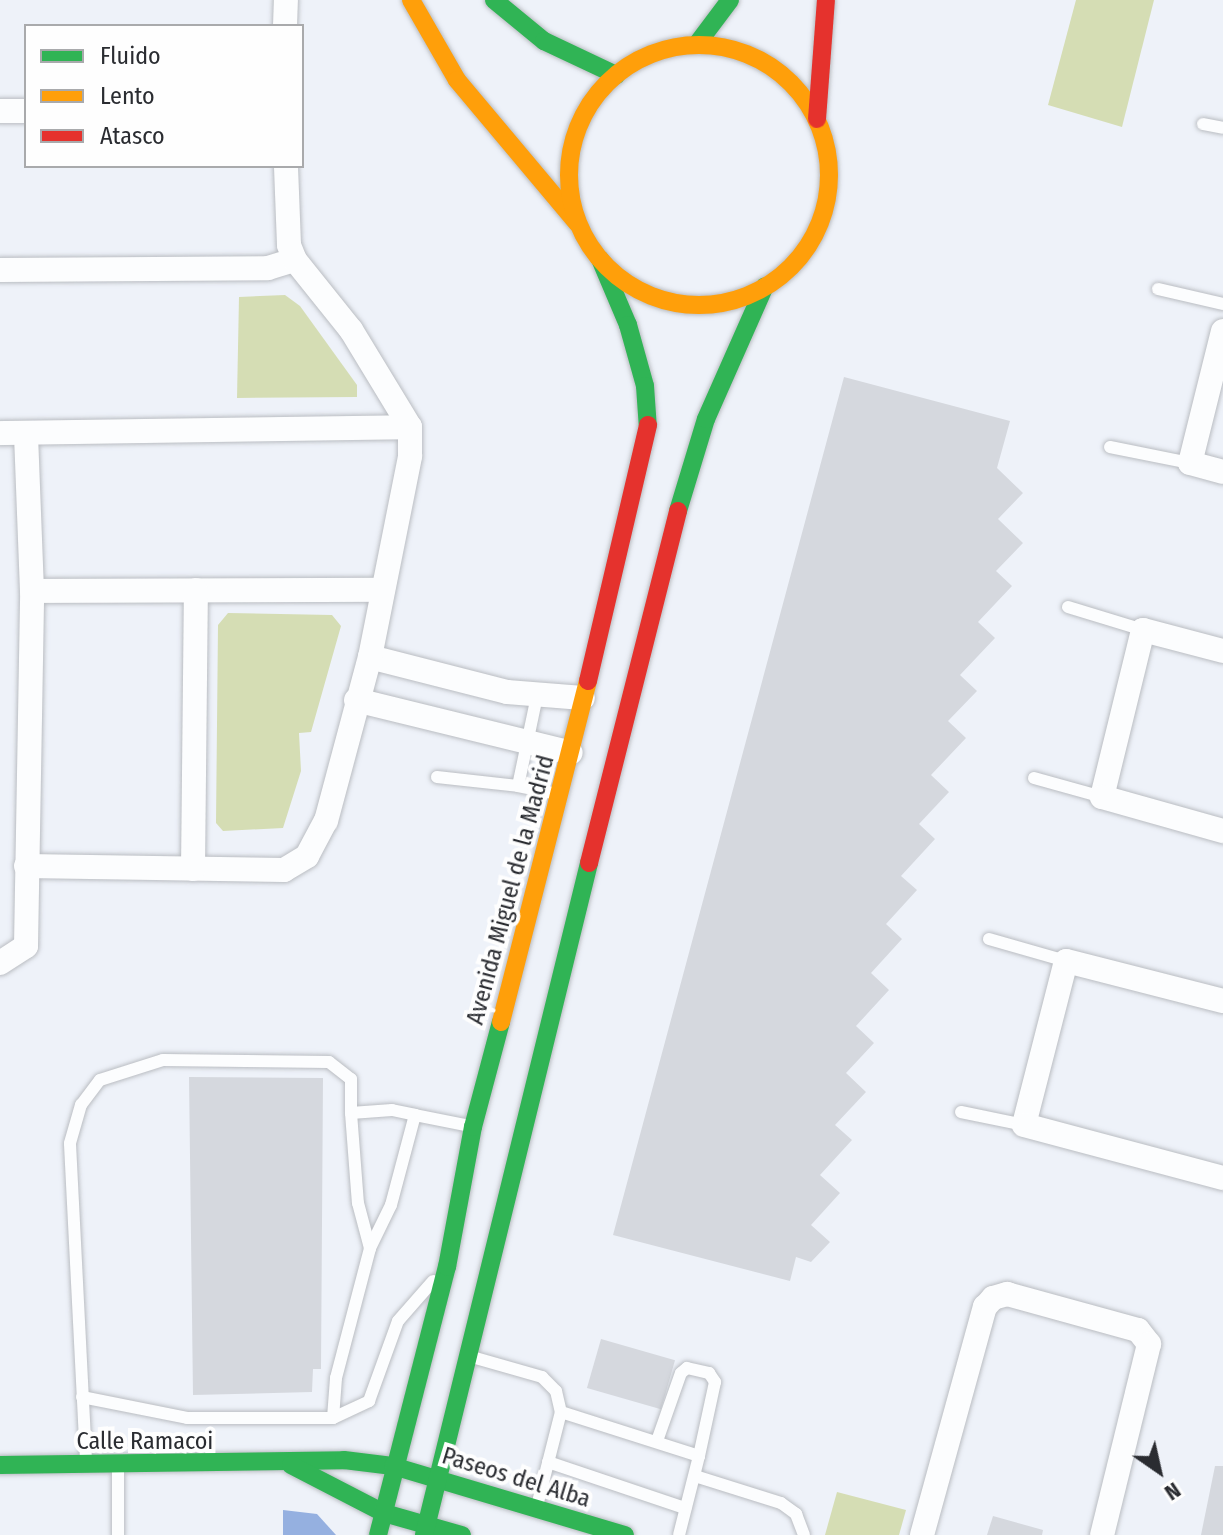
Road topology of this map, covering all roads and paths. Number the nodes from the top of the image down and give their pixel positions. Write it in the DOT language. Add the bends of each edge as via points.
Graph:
graph roads {
  1 [pos="286,0"];
  2 [pos="411,0"];
  3 [pos="494,0"];
  4 [pos="730,0"];
  5 [pos="826,0"];
  6 [pos="285,24"];
  7 [pos="697,44"];
  8 [pos="616,75"];
  9 [pos="0,111"];
  10 [pos="24,111"];
  11 [pos="817,119"];
  12 [pos="1203,124"];
  13 [pos="1223,128"];
  14 [pos="286,168"];
  15 [pos="580,226"];
  16 [pos="600,259"];
  17 [pos="295,260"];
  18 [pos="0,270"];
  19 [pos="765,286"];
  20 [pos="1158,289"];
  21 [pos="1223,304"];
  22 [pos="1223,331"];
  23 [pos="410,427"];
  24 [pos="0,433"];
  25 [pos="26,434"];
  26 [pos="1110,447"];
  27 [pos="1190,463"];
  28 [pos="1223,472"];
  29 [pos="196,590"];
  30 [pos="382,590"];
  31 [pos="32,591"];
  32 [pos="1068,607"];
  33 [pos="1143,630"];
  34 [pos="1223,651"];
  35 [pos="370,657"];
  36 [pos="537,696"];
  37 [pos="583,698"];
  38 [pos="356,700"];
  39 [pos="529,747"];
  40 [pos="571,753"];
  41 [pos="437,777"];
  42 [pos="1034,778"];
  43 [pos="518,786"];
  44 [pos="561,794"];
  45 [pos="1102,797"];
  46 [pos="1223,831"];
  47 [pos="26,866"];
  48 [pos="193,869"];
  49 [pos="989,939"];
  50 [pos="1066,961"];
  51 [pos="0,963"];
  52 [pos="1223,1001"];
  53 [pos="961,1112"];
  54 [pos="351,1113"];
  55 [pos="415,1115"];
  56 [pos="1024,1125"];
  57 [pos="473,1127"];
  58 [pos="1223,1178"];
  59 [pos="370,1248"];
  60 [pos="447,1267"];
  61 [pos="468,1356"];
  62 [pos="82,1397"];
  63 [pos="561,1412"];
  64 [pos="333,1418"];
  65 [pos="657,1441"];
  66 [pos="699,1456"];
  67 [pos="548,1462"];
  68 [pos="0,1465"];
  69 [pos="291,1465"];
  70 [pos="393,1466"];
  71 [pos="86,1467"];
  72 [pos="118,1467"];
  73 [pos="695,1476"];
  74 [pos="437,1479"];
  75 [pos="685,1508"];
  76 [pos="536,1511"];
  77 [pos="384,1513"];
  78 [pos="425,1530"];
  79 [pos="118,1535"];
  80 [pos="378,1535"];
  81 [pos="462,1535"];
  82 [pos="625,1535"];
  83 [pos="679,1535"];
  84 [pos="804,1535"];
  85 [pos="922,1535"];
  86 [pos="1102,1535"];
  1 -- 6 [label="street"];
  2 -- 15 [label="main road" via="457,80"];
  3 -- 8 [label="main road" via="544,41"];
  4 -- 7 [label="main road"];
  5 -- 11 [label="main road"];
  7 -- 8 [label="main road" via="654,53"];
  7 -- 11 [label="main road" via="734,49 768,64 797,87"];
  8 -- 15 [label="main road" via="593,101 576,133 569,180"];
  9 -- 10 [label="street"];
  11 -- 19 [label="main road" via="830,181 824,212 791,267"];
  12 -- 13 [label="lane"];
  14 -- 17 [label="street" via="289,245"];
  15 -- 16 [label="main road"];
  16 -- 19 [label="main road" via="648,295 677,303 708,304"];
  16 -- 37 [label="main road, Avenida Miguel de la Madrid" via="641,371 648,430"];
  17 -- 18 [label="street" via="268,268"];
  17 -- 23 [label="street" via="351,330"];
  19 -- 61 [label="main road" via="706,419 661,568"];
  20 -- 21 [label="lane"];
  22 -- 27 [label="street"];
  23 -- 25 [label="street"];
  23 -- 30 [label="street" via="410,456"];
  24 -- 25 [label="street"];
  25 -- 31 [label="street"];
  26 -- 27 [label="lane"];
  27 -- 28 [label="street"];
  29 -- 30 [label="street"];
  29 -- 31 [label="street"];
  29 -- 48 [label="street"];
  30 -- 35 [label="street"];
  31 -- 47 [label="street"];
  32 -- 33 [label="lane"];
  33 -- 34 [label="street"];
  33 -- 45 [label="street"];
  35 -- 36 [label="street" via="449,680"];
  35 -- 38 [label="street"];
  36 -- 37 [label="street"];
  36 -- 39 [label="lane"];
  37 -- 40 [label="main road, Avenida Miguel de la Madrid"];
  38 -- 39 [label="street"];
  38 -- 48 [label="street" via="332,803 307,856 284,870"];
  39 -- 40 [label="street"];
  39 -- 43 [label="lane"];
  40 -- 44 [label="main road, Avenida Miguel de la Madrid"];
  41 -- 43 [label="lane"];
  42 -- 45 [label="lane"];
  43 -- 44 [label="lane"];
  44 -- 57 [label="main road, Avenida Miguel de la Madrid"];
  45 -- 46 [label="street"];
  47 -- 48 [label="street"];
  47 -- 51 [label="street" via="26,946"];
  49 -- 50 [label="lane"];
  50 -- 52 [label="street"];
  50 -- 56 [label="street"];
  53 -- 56 [label="lane"];
  54 -- 55 [label="lane"];
  54 -- 59 [label="lane" via="358,1203"];
  54 -- 62 [label="lane" via="351,1079 329,1062 163,1060 100,1080 81,1105 70,1143"];
  55 -- 57 [label="lane"];
  55 -- 59 [label="lane" via="391,1205"];
  56 -- 58 [label="street"];
  57 -- 60 [label="main road, Avenida Miguel de la Madrid"];
  59 -- 64 [label="lane" via="336,1378"];
  60 -- 64 [label="lane" via="398,1321 369,1401"];
  60 -- 70 [label="main road, Avenida Miguel de la Madrid"];
  61 -- 63 [label="lane" via="542,1377 556,1391"];
  61 -- 74 [label="main road"];
  62 -- 64 [label="lane" via="187,1418"];
  62 -- 71 [label="lane"];
  63 -- 65 [label="lane"];
  63 -- 67 [label="lane"];
  65 -- 66 [label="lane"];
  65 -- 66 [label="lane" via="681,1373 687,1368 709,1373 715,1382"];
  66 -- 73 [label="lane"];
  67 -- 75 [label="lane"];
  67 -- 76 [label="lane"];
  68 -- 71 [label="main road, Calle Ramacoi"];
  69 -- 70 [label="main road, Calle Ramacoi" via="344,1460"];
  69 -- 72 [label="main road, Calle Ramacoi"];
  69 -- 77 [label="main road, Calle Ramacoi"];
  70 -- 74 [label="main road, Paseos del Alba"];
  70 -- 77 [label="main road, Avenida Miguel de la Madrid"];
  71 -- 72 [label="main road, Calle Ramacoi"];
  72 -- 79 [label="lane"];
  73 -- 75 [label="lane"];
  73 -- 84 [label="lane" via="781,1503 796,1514"];
  74 -- 76 [label="main road, Paseos del Alba"];
  74 -- 78 [label="main road"];
  75 -- 83 [label="lane"];
  76 -- 82 [label="main road, Paseos del Alba"];
  77 -- 78 [label="main road"];
  77 -- 80 [label="main road, Avenida Miguel de la Madrid"];
  78 -- 81 [label="main road"];
  85 -- 86 [label="street" via="985,1307 1007,1294 1138,1330 1149,1344"];
}
